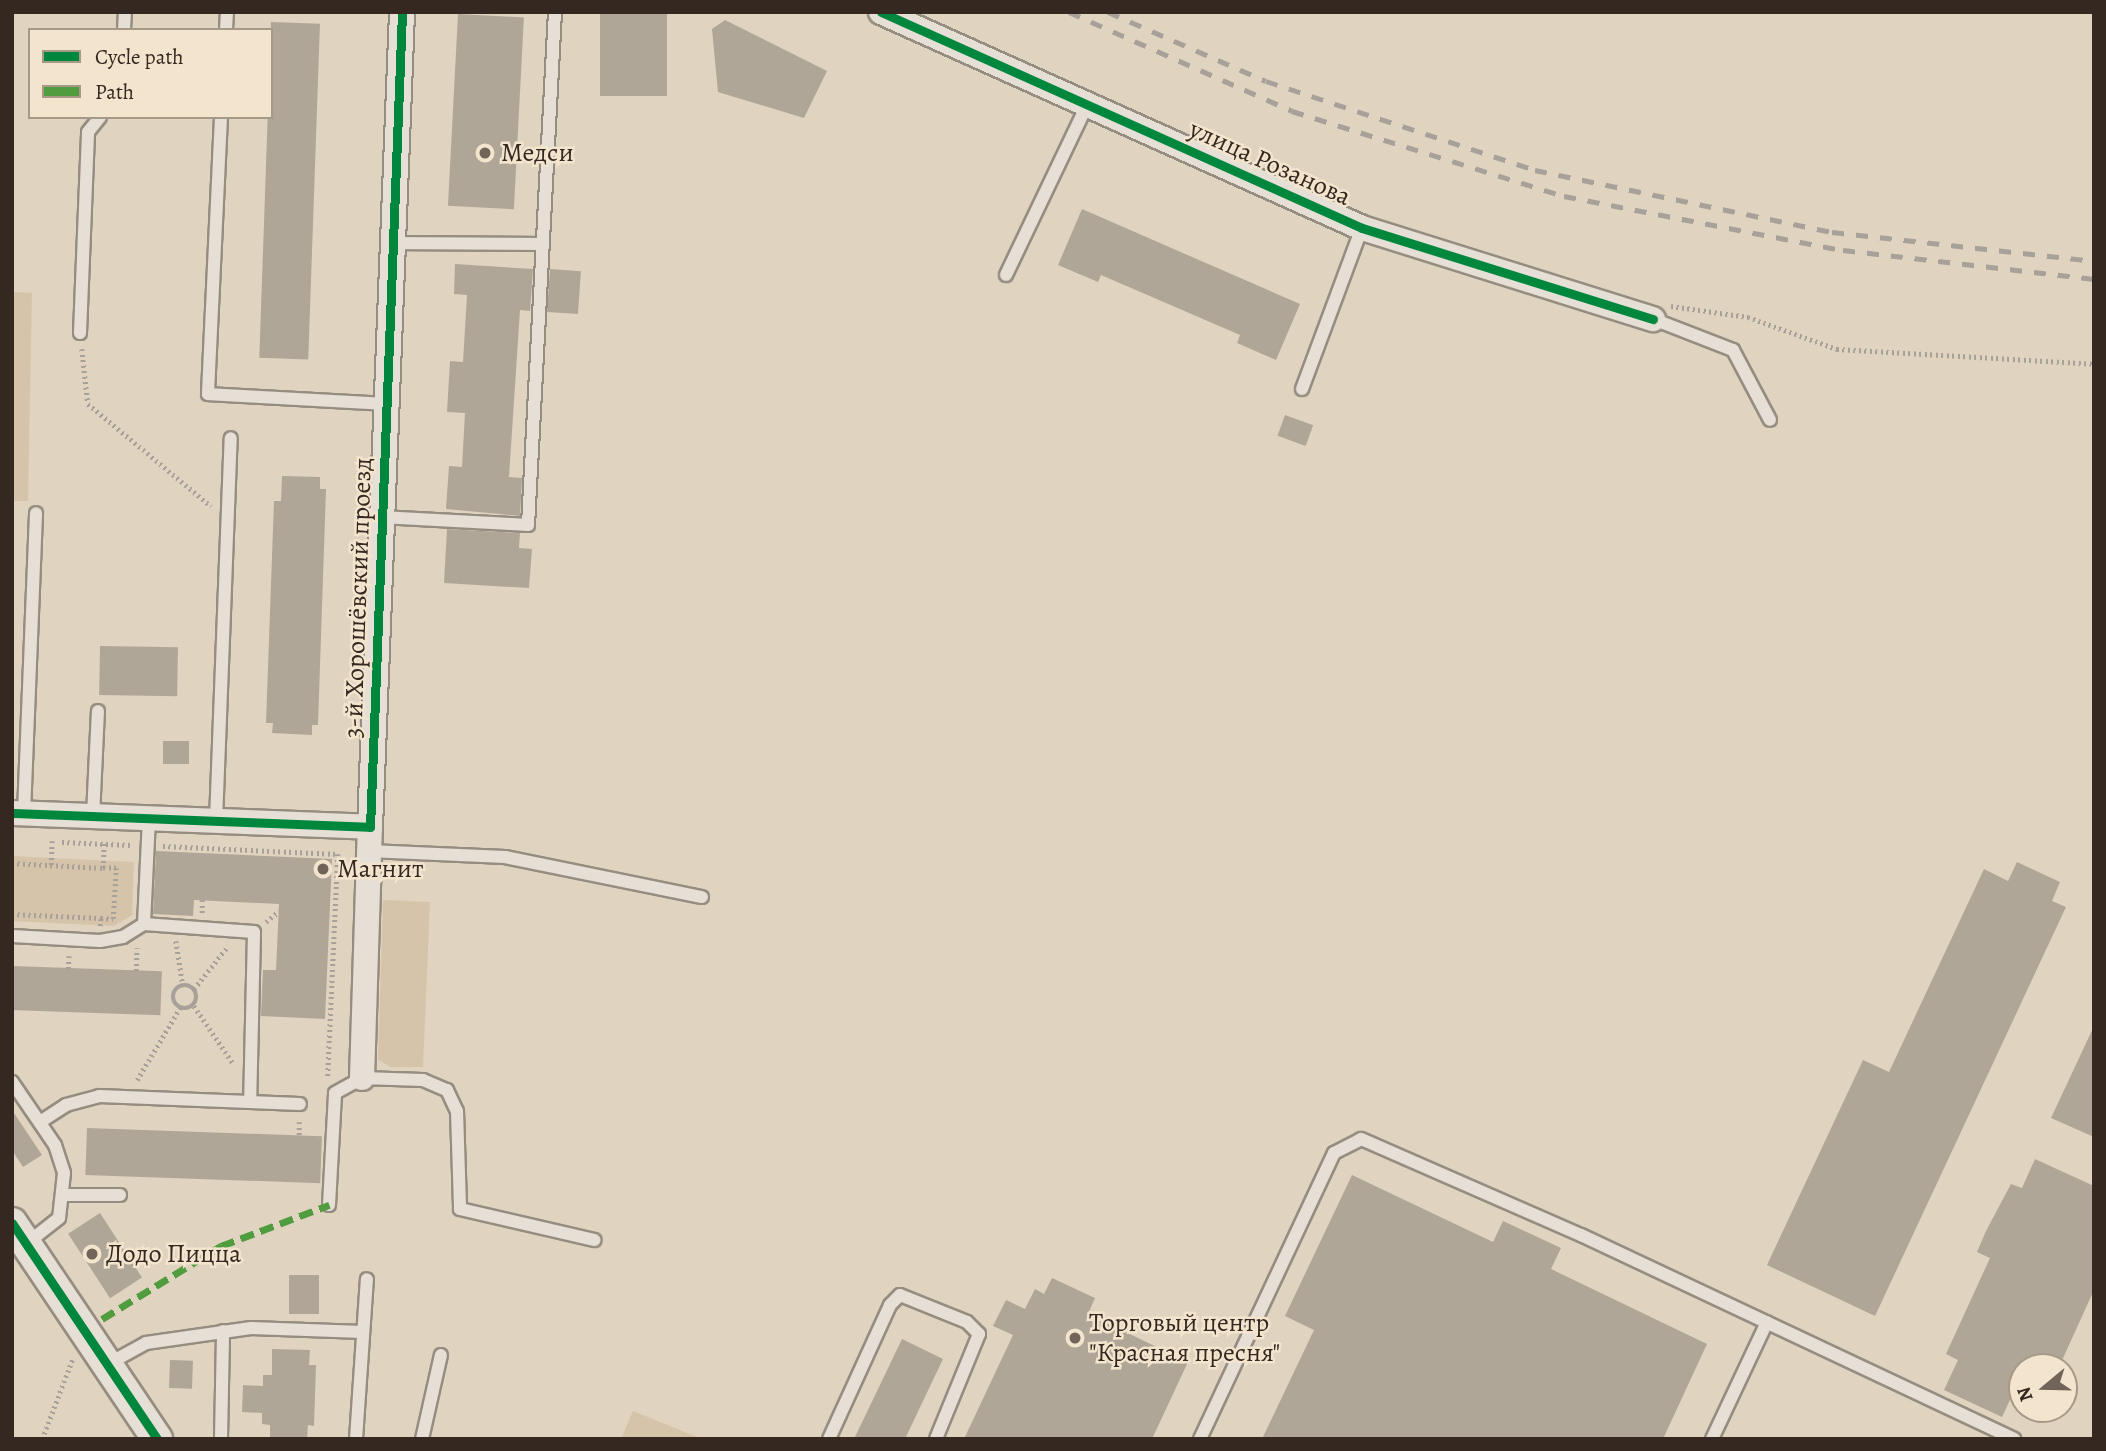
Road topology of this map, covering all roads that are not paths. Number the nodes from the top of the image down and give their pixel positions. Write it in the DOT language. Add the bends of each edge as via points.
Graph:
graph roads {
  1 [pos="402,12"];
  2 [pos="555,12"];
  3 [pos="881,12"];
  4 [pos="1088,103"];
  5 [pos="98,119"];
  6 [pos="222,119"];
  7 [pos="1362,228"];
  8 [pos="392,243"];
  9 [pos="541,244"];
  10 [pos="1006,275"];
  11 [pos="1644,316"];
  12 [pos="80,334"];
  13 [pos="1302,389"];
  14 [pos="386,404"];
  15 [pos="1770,419"];
  16 [pos="231,438"];
  17 [pos="36,513"];
  18 [pos="382,517"];
  19 [pos="98,711"];
  20 [pos="18,813"];
  21 [pos="93,816"];
  22 [pos="149,818"];
  23 [pos="216,821"];
  24 [pos="369,839"];
  25 [pos="702,897"];
  26 [pos="145,924"];
  27 [pos="12,936"];
  28 [pos="362,1078"];
  29 [pos="12,1082"];
  30 [pos="250,1102"];
  31 [pos="300,1104"];
  32 [pos="40,1122"];
  33 [pos="65,1195"];
  34 [pos="120,1195"];
  35 [pos="329,1205"];
  36 [pos="19,1234"];
  37 [pos="594,1240"];
  38 [pos="367,1279"];
  39 [pos="1767,1322"];
  40 [pos="223,1332"];
  41 [pos="363,1332"];
  42 [pos="441,1356"];
  43 [pos="107,1364"];
  44 [pos="157,1439"];
  45 [pos="221,1439"];
  46 [pos="356,1439"];
  47 [pos="422,1439"];
  48 [pos="829,1439"];
  49 [pos="936,1439"];
  50 [pos="1200,1439"];
  51 [pos="1712,1439"];
  52 [pos="2014,1439"];
  1 -- 8 [label="street, 3-й Хорошёвский проезд"];
  2 -- 9 [label="lane"];
  3 -- 4 [label="street, улица Розанова"];
  4 -- 7 [label="street, улица Розанова"];
  4 -- 10 [label="lane"];
  5 -- 12 [label="lane" via="88,132"];
  6 -- 14 [label="lane" via="208,394"];
  7 -- 11 [label="street, улица Розанова"];
  7 -- 13 [label="lane"];
  8 -- 9 [label="lane"];
  8 -- 14 [label="street, 3-й Хорошёвский проезд"];
  9 -- 18 [label="lane" via="528,525"];
  11 -- 15 [label="lane" via="1733,350"];
  14 -- 18 [label="street, 3-й Хорошёвский проезд"];
  16 -- 23 [label="lane"];
  17 -- 20 [label="lane"];
  18 -- 24 [label="street, 3-й Хорошёвский проезд"];
  19 -- 21 [label="lane"];
  20 -- 21 [label="street"];
  21 -- 22 [label="street"];
  22 -- 23 [label="street"];
  22 -- 26 [label="lane"];
  23 -- 24 [label="street"];
  24 -- 25 [label="lane" via="505,857"];
  24 -- 28 [label="street, 3-й Хорошёвский проезд"];
  26 -- 27 [label="lane" via="123,937 100,941"];
  26 -- 30 [label="lane" via="254,932"];
  28 -- 35 [label="lane" via="335,1093"];
  28 -- 37 [label="lane" via="423,1080 447,1090 458,1120 460,1209"];
  29 -- 32 [label="lane"];
  30 -- 31 [label="lane"];
  30 -- 32 [label="lane" via="80,1099"];
  32 -- 33 [label="lane" via="62,1160"];
  33 -- 34 [label="lane"];
  33 -- 36 [label="lane" via="59,1218"];
  36 -- 43 [label="street"];
  38 -- 41 [label="lane"];
  39 -- 50 [label="lane" via="1361,1139 1335,1153"];
  39 -- 51 [label="lane"];
  39 -- 52 [label="lane"];
  40 -- 41 [label="lane"];
  40 -- 43 [label="lane" via="146,1343"];
  40 -- 45 [label="lane"];
  41 -- 46 [label="lane"];
  42 -- 47 [label="lane"];
  43 -- 44 [label="street"];
  48 -- 49 [label="lane" via="890,1305 900,1295 967,1322 979,1334"];
}
